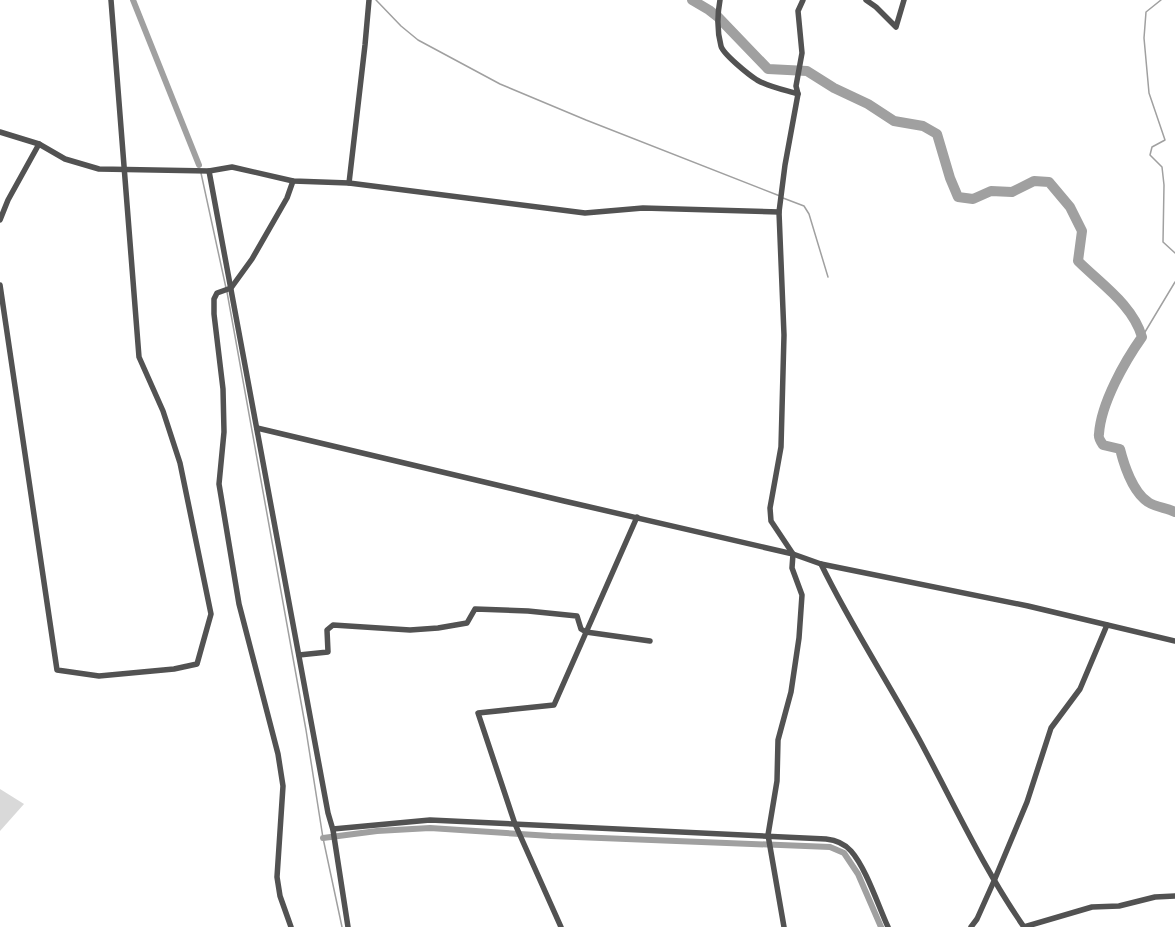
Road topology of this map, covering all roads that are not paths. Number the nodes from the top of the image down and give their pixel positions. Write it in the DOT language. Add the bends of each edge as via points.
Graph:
graph roads {
  1 [pos="111,0"];
  2 [pos="369,0"];
  3 [pos="720,0"];
  4 [pos="803,0"];
  5 [pos="866,0"];
  6 [pos="904,0"];
  7 [pos="798,94"];
  8 [pos="0,132"];
  9 [pos="40,144"];
  10 [pos="124,170"];
  11 [pos="203,171"];
  12 [pos="293,181"];
  13 [pos="349,184"];
  14 [pos="779,212"];
  15 [pos="0,220"];
  16 [pos="0,285"];
  17 [pos="228,289"];
  18 [pos="257,428"];
  19 [pos="637,518"];
  20 [pos="793,554"];
  21 [pos="821,564"];
  22 [pos="1107,625"];
  23 [pos="586,632"];
  24 [pos="650,641"];
  25 [pos="1175,641"];
  26 [pos="298,656"];
  27 [pos="516,824"];
  28 [pos="333,830"];
  29 [pos="768,835"];
  30 [pos="994,881"];
  31 [pos="1175,896"];
  32 [pos="291,927"];
  33 [pos="348,927"];
  34 [pos="561,927"];
  35 [pos="784,927"];
  36 [pos="888,927"];
  37 [pos="971,927"];
  38 [pos="1024,927"];
  1 -- 10 [label="street"];
  2 -- 13 [label="street"];
  3 -- 7 [label="street" via="717,31 725,52 757,80"];
  4 -- 7 [label="street" via="798,11 802,53 796,86"];
  5 -- 6 [label="street" via="896,28"];
  7 -- 14 [label="street"];
  8 -- 9 [label="street"];
  9 -- 10 [label="street" via="65,159 99,169"];
  9 -- 15 [label="street" via="8,200"];
  10 -- 11 [label="street"];
  10 -- 16 [label="street" via="139,357 163,411 180,463 211,614 197,664 174,669 99,676 57,670"];
  11 -- 12 [label="street" via="232,168"];
  11 -- 17 [label="street"];
  12 -- 13 [label="street"];
  12 -- 17 [label="street" via="287,198 252,259"];
  13 -- 14 [label="street" via="585,213 643,208"];
  14 -- 20 [label="street" via="784,343 780,447 770,508 771,521"];
  17 -- 18 [label="street"];
  17 -- 32 [label="street" via="217,293 214,306 223,389 224,432 219,484 239,604 278,754 283,792 277,877 280,896"];
  18 -- 19 [label="street"];
  18 -- 26 [label="street"];
  19 -- 20 [label="street"];
  19 -- 23 [label="street"];
  20 -- 21 [label="street"];
  20 -- 29 [label="street" via="792,568 802,595 799,638 791,692 778,740 777,781"];
  21 -- 22 [label="street" via="1028,606"];
  21 -- 30 [label="street"];
  22 -- 25 [label="street"];
  22 -- 30 [label="street" via="1080,689 1051,728 1027,802"];
  23 -- 24 [label="street"];
  23 -- 26 [label="street" via="581,629 577,616 474,609 467,623 438,628 410,630 333,625 327,630 328,652"];
  23 -- 27 [label="street" via="554,706 478,713"];
  26 -- 28 [label="street"];
  27 -- 28 [label="street" via="430,820"];
  27 -- 29 [label="street"];
  27 -- 34 [label="street"];
  28 -- 33 [label="street"];
  29 -- 35 [label="street"];
  29 -- 36 [label="street" via="826,838 844,845 861,867"];
  30 -- 37 [label="street"];
  30 -- 38 [label="street"];
  31 -- 38 [label="street" via="1155,897 1119,906 1092,907"];
}
